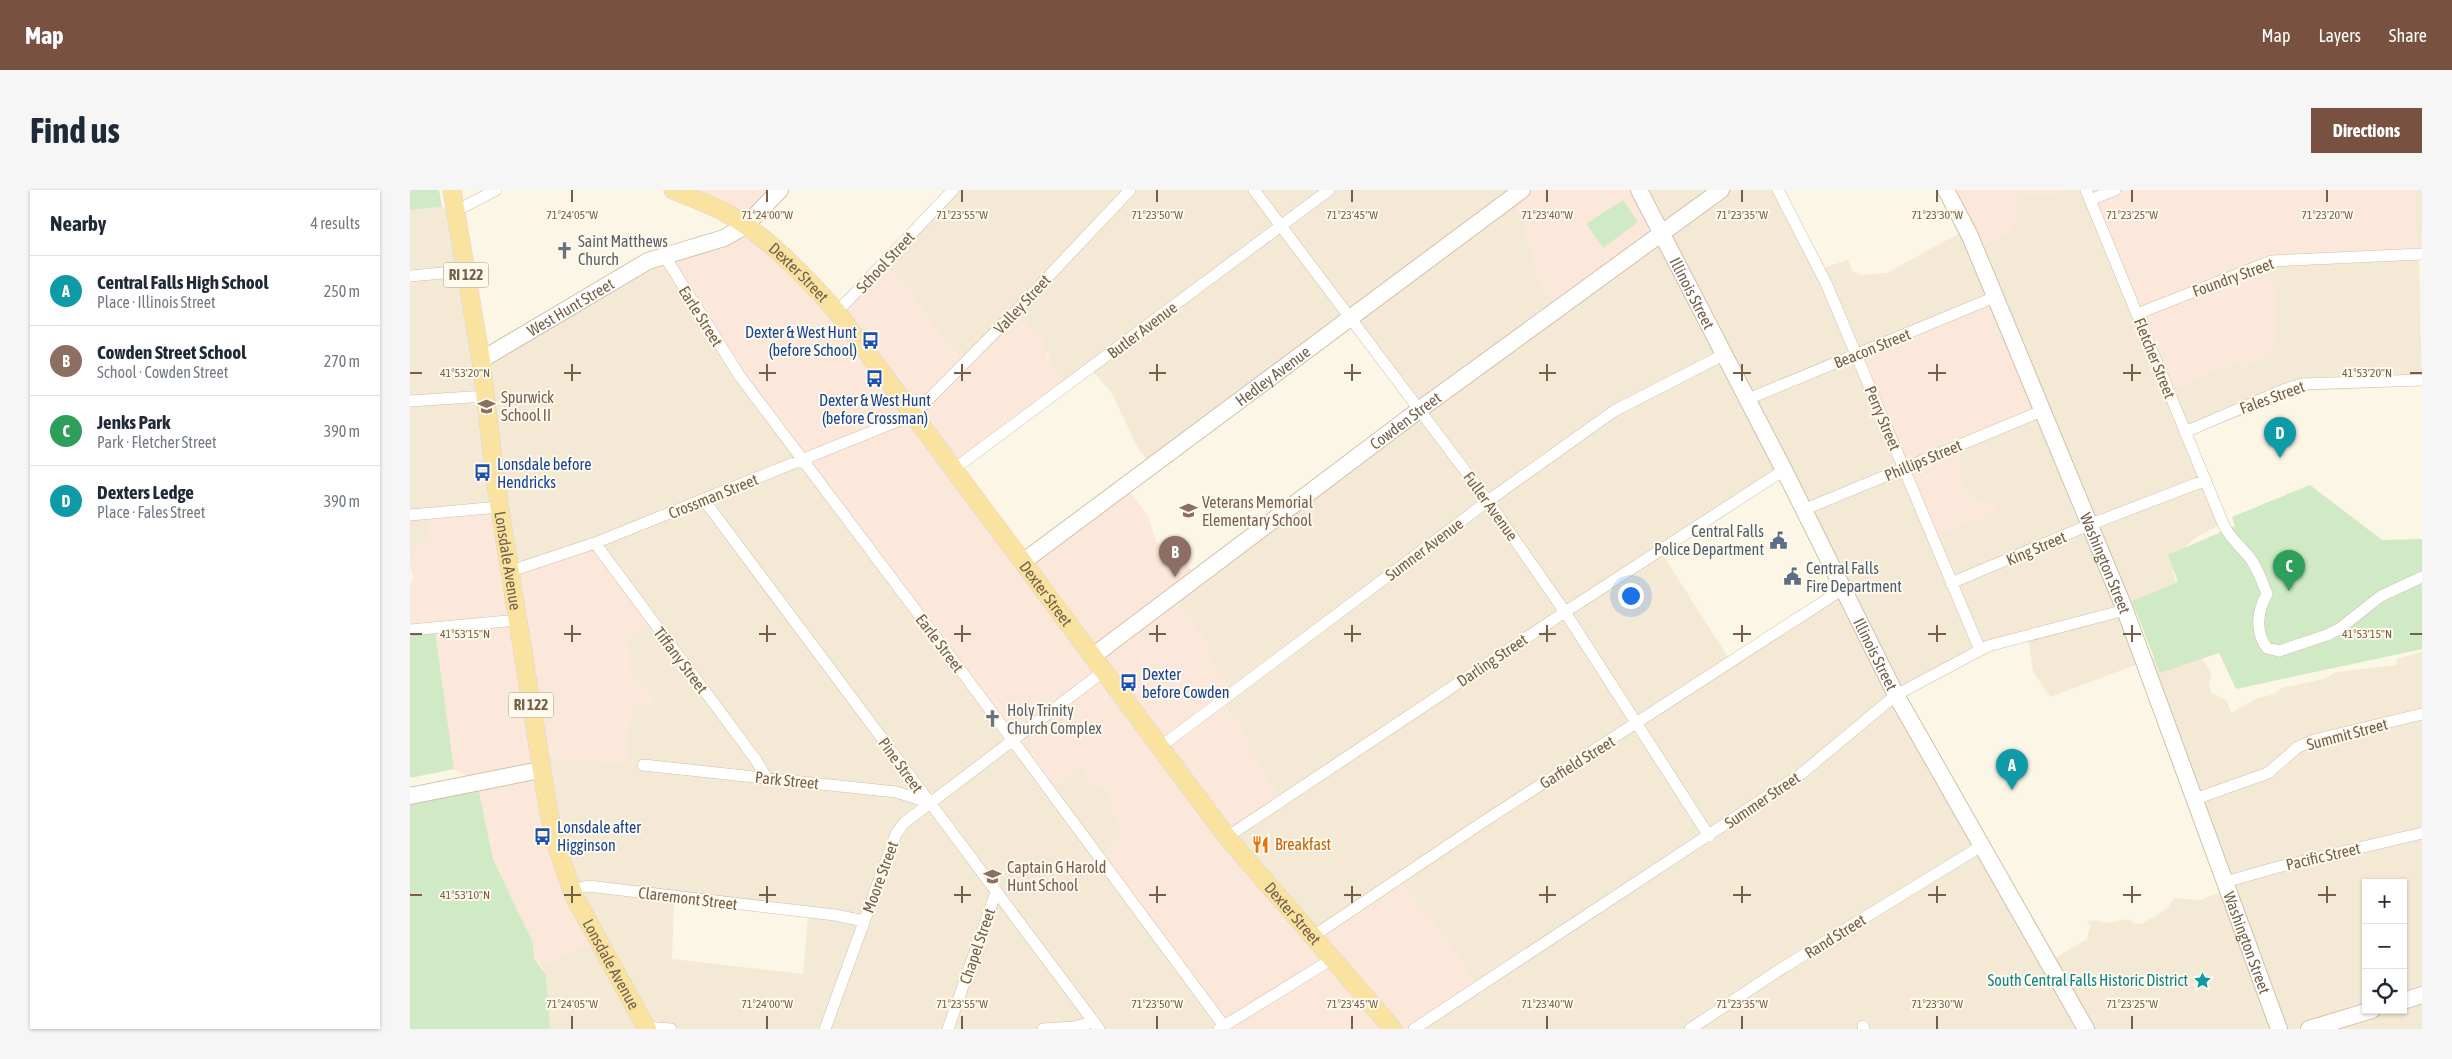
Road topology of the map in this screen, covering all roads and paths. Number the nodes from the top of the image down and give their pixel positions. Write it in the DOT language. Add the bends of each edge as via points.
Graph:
graph roads {
  1 [pos="452,190"];
  2 [pos="496,190"];
  3 [pos="673,190"];
  4 [pos="780,190"];
  5 [pos="953,190"];
  6 [pos="1130,190"];
  7 [pos="1254,190"];
  8 [pos="1329,190"];
  9 [pos="1522,190"];
  10 [pos="1639,190"];
  11 [pos="1721,190"];
  12 [pos="1778,190"];
  13 [pos="1946,190"];
  14 [pos="2114,190"];
  15 [pos="2088,195"];
  16 [pos="456,211"];
  17 [pos="745,226"];
  18 [pos="1282,226"];
  19 [pos="1662,232"];
  20 [pos="2422,254"];
  21 [pos="664,255"];
  22 [pos="465,271"];
  23 [pos="410,276"];
  24 [pos="1995,297"];
  25 [pos="837,312"];
  26 [pos="2137,314"];
  27 [pos="1350,319"];
  28 [pos="1725,354"];
  29 [pos="1856,354"];
  30 [pos="481,360"];
  31 [pos="2422,380"];
  32 [pos="486,396"];
  33 [pos="1748,399"];
  34 [pos="410,401"];
  35 [pos="1419,410"];
  36 [pos="2042,411"];
  37 [pos="913,415"];
  38 [pos="2185,432"];
  39 [pos="802,460"];
  40 [pos="1904,468"];
  41 [pos="954,469"];
  42 [pos="1784,470"];
  43 [pos="2206,480"];
  44 [pos="704,500"];
  45 [pos="1488,501"];
  46 [pos="500,507"];
  47 [pos="1803,510"];
  48 [pos="410,515"];
  49 [pos="2089,525"];
  50 [pos="595,543"];
  51 [pos="1024,561"];
  52 [pos="511,571"];
  53 [pos="2422,578"];
  54 [pos="1951,583"];
  55 [pos="1843,589"];
  56 [pos="2125,610"];
  57 [pos="1565,612"];
  58 [pos="517,620"];
  59 [pos="410,630"];
  60 [pos="1980,650"];
  61 [pos="1093,656"];
  62 [pos="1104,671"];
  63 [pos="1896,695"];
  64 [pos="2422,714"];
  65 [pos="1638,723"];
  66 [pos="1011,740"];
  67 [pos="1160,747"];
  68 [pos="643,764"];
  69 [pos="540,770"];
  70 [pos="766,777"];
  71 [pos="410,796"];
  72 [pos="2196,798"];
  73 [pos="928,802"];
  74 [pos="2422,833"];
  75 [pos="1709,836"];
  76 [pos="1227,837"];
  77 [pos="1983,845"];
  78 [pos="2225,882"];
  79 [pos="572,890"];
  80 [pos="996,892"];
  81 [pos="864,921"];
  82 [pos="1312,937"];
  83 [pos="1332,959"];
  84 [pos="2422,995"];
  85 [pos="2407,1000"];
  86 [pos="2362,1013"];
  87 [pos="1096,1025"];
  88 [pos="647,1028"];
  89 [pos="1222,1028"];
  90 [pos="671,1029"];
  91 [pos="825,1029"];
  92 [pos="948,1029"];
  93 [pos="1043,1029"];
  94 [pos="1393,1029"];
  95 [pos="1414,1029"];
  96 [pos="1690,1029"];
  97 [pos="2086,1029"];
  98 [pos="2279,1029"];
  99 [pos="2309,1029"];
  1 -- 16 [label="main road, Lonsdale Avenue / RI 122"];
  2 -- 16 [label="street"];
  3 -- 17 [label="main road, Dexter Street" via="726,213"];
  4 -- 17 [label="street, West Hunt Street"];
  5 -- 25 [label="street, School Street"];
  6 -- 37 [label="street, Valley Street"];
  7 -- 18 [label="street, Fuller Avenue"];
  8 -- 18 [label="street, Butler Avenue"];
  9 -- 27 [label="street, Hedley Avenue"];
  10 -- 19 [label="street, Illinois Street"];
  11 -- 19 [label="street, Cowden Street"];
  12 -- 29 [label="street, Perry Street" via="1826,283"];
  13 -- 24 [label="street, Washington Street" via="1970,236"];
  14 -- 15 [label="street"];
  15 -- 26 [label="street, Fletcher Street"];
  16 -- 22 [label="main road, Lonsdale Avenue / RI 122"];
  17 -- 21 [label="street, West Hunt Street" via="724,238"];
  17 -- 25 [label="main road, Dexter Street" via="775,250"];
  18 -- 27 [label="street, Fuller Avenue"];
  18 -- 41 [label="street, Butler Avenue"];
  19 -- 28 [label="street, Illinois Street"];
  19 -- 35 [label="street, Cowden Street"];
  20 -- 26 [label="street, Foundry Street" via="2271,260"];
  21 -- 30 [label="street, West Hunt Street" via="648,261"];
  21 -- 39 [label="street, Earle Street" via="739,376"];
  22 -- 23 [label="street"];
  22 -- 30 [label="main road, Lonsdale Avenue / RI 122"];
  24 -- 29 [label="street, Beacon Street"];
  24 -- 36 [label="street, Washington Street"];
  25 -- 37 [label="main road, Dexter Street"];
  26 -- 38 [label="street, Fletcher Street"];
  27 -- 35 [label="street, Fuller Avenue"];
  27 -- 51 [label="street, Hedley Avenue"];
  28 -- 33 [label="street, Illinois Street"];
  28 -- 45 [label="street, Sumner Avenue" via="1614,411"];
  29 -- 33 [label="street, Beacon Street"];
  29 -- 40 [label="street, Perry Street"];
  30 -- 32 [label="main road, Lonsdale Avenue / RI 122"];
  31 -- 38 [label="street, Fales Street" via="2302,384"];
  32 -- 34 [label="street"];
  32 -- 46 [label="main road, Lonsdale Avenue / RI 122"];
  33 -- 42 [label="street, Illinois Street"];
  35 -- 45 [label="street, Fuller Avenue"];
  35 -- 61 [label="street, Cowden Street"];
  36 -- 40 [label="street, Phillips Street"];
  36 -- 49 [label="street, Washington Street"];
  37 -- 39 [label="street, Crossman Street"];
  37 -- 41 [label="main road, Dexter Street"];
  38 -- 43 [label="street, Fletcher Street"];
  39 -- 44 [label="street, Crossman Street"];
  39 -- 66 [label="street, Earle Street"];
  40 -- 47 [label="street, Phillips Street"];
  40 -- 54 [label="street, Perry Street"];
  41 -- 51 [label="main road, Dexter Street"];
  42 -- 47 [label="street, Illinois Street"];
  42 -- 57 [label="street, Darling Street"];
  43 -- 49 [label="street, King Street"];
  43 -- 53 [label="street, Fletcher Street" via="2224,526 2261,576 2267,594 2260,610 2260,633 2267,648 2273,651 2326,636 2382,596"];
  44 -- 50 [label="street, Crossman Street"];
  44 -- 73 [label="street, Pine Street"];
  45 -- 57 [label="street, Fuller Avenue"];
  45 -- 67 [label="street, Sumner Avenue"];
  46 -- 48 [label="street"];
  46 -- 52 [label="main road, Lonsdale Avenue / RI 122"];
  47 -- 55 [label="street, Illinois Street"];
  49 -- 54 [label="street, King Street"];
  49 -- 56 [label="street, Washington Street"];
  50 -- 52 [label="street, Crossman Street"];
  50 -- 70 [label="street, Tiffany Street"];
  51 -- 61 [label="main road, Dexter Street"];
  52 -- 58 [label="main road, Lonsdale Avenue / RI 122"];
  54 -- 60 [label="street, Perry Street"];
  55 -- 63 [label="street, Illinois Street"];
  55 -- 65 [label="street, Garfield Street"];
  56 -- 60 [label="street, Summer Street"];
  56 -- 72 [label="street, Washington Street"];
  57 -- 65 [label="street, Fuller Avenue"];
  57 -- 76 [label="street, Darling Street"];
  58 -- 59 [label="street"];
  58 -- 69 [label="main road, Lonsdale Avenue / RI 122"];
  60 -- 63 [label="street, Summer Street"];
  61 -- 62 [label="main road, Dexter Street"];
  62 -- 66 [label="street, Moore Street"];
  62 -- 67 [label="main road, Dexter Street"];
  63 -- 75 [label="street, Summer Street" via="1801,774"];
  63 -- 77 [label="street, Illinois Street"];
  64 -- 72 [label="street, Summit Street" via="2309,742 2298,747 2268,773"];
  65 -- 75 [label="street, Fuller Avenue"];
  65 -- 82 [label="street, Garfield Street"];
  66 -- 73 [label="street, Moore Street"];
  66 -- 89 [label="street, Earle Street"];
  67 -- 76 [label="main road, Dexter Street"];
  68 -- 70 [label="street, Park Street"];
  69 -- 71 [label="street"];
  69 -- 79 [label="main road, Lonsdale Avenue / RI 122" via="556,844"];
  70 -- 73 [label="street, Park Street" via="896,792"];
  72 -- 78 [label="street, Washington Street"];
  73 -- 80 [label="street, Pine Street"];
  73 -- 81 [label="street, Moore Street" via="896,834"];
  74 -- 78 [label="street, Pacific Street" via="2278,866"];
  75 -- 95 [label="street, Summer Street"];
  76 -- 82 [label="main road, Dexter Street"];
  77 -- 96 [label="street, Rand Street" via="1784,967"];
  77 -- 97 [label="street, Illinois Street"];
  78 -- 98 [label="street, Washington Street"];
  79 -- 81 [label="street, Claremont Street" via="588,886"];
  79 -- 88 [label="main road, Lonsdale Avenue / RI 122"];
  80 -- 87 [label="street, Pine Street"];
  80 -- 92 [label="street, Chapel Street"];
  81 -- 91 [label="street, Moore Street"];
  82 -- 83 [label="main road, Dexter Street"];
  83 -- 89 [label="street"];
  83 -- 94 [label="main road, Dexter Street"];
  84 -- 85 [label="street"];
  86 -- 99 [label="street"];
  87 -- 93 [label="street"];
  88 -- 90 [label="street"];
}
